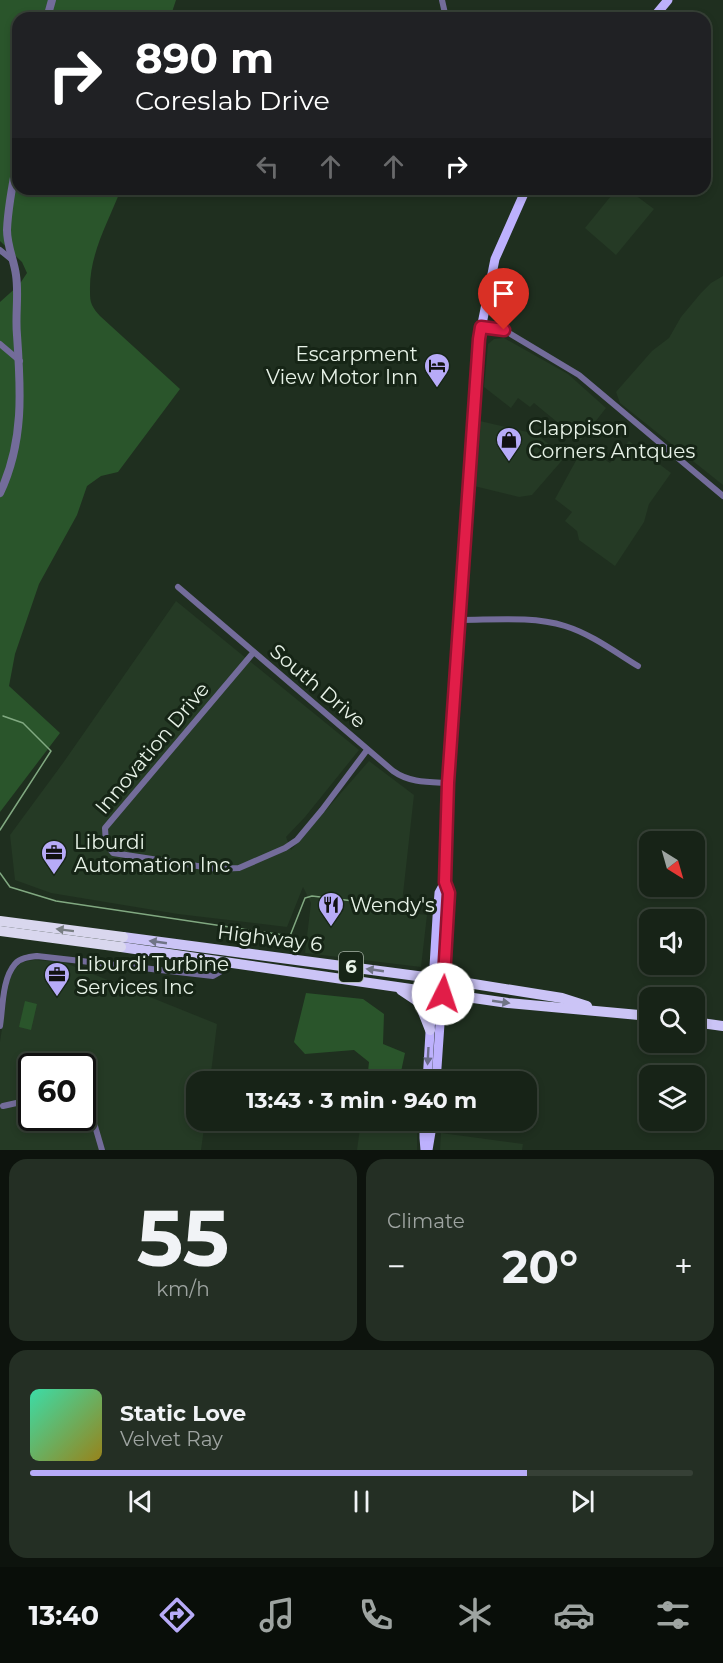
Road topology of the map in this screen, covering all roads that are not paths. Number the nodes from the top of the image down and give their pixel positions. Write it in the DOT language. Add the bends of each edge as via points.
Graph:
graph roads {
  1 [pos="668,0"];
  2 [pos="658,12"];
  3 [pos="12,195"];
  4 [pos="522,195"];
  5 [pos="0,250"];
  6 [pos="11,259"];
  7 [pos="481,327"];
  8 [pos="0,345"];
  9 [pos="20,361"];
  10 [pos="0,493"];
  11 [pos="723,496"];
  12 [pos="178,587"];
  13 [pos="460,620"];
  14 [pos="253,653"];
  15 [pos="638,666"];
  16 [pos="368,750"];
  17 [pos="448,783"];
  18 [pos="0,921"];
  19 [pos="0,931"];
  20 [pos="122,942"];
  21 [pos="234,957"];
  22 [pos="221,960"];
  23 [pos="438,979"];
  24 [pos="396,987"];
  25 [pos="437,993"];
  26 [pos="605,1011"];
  27 [pos="639,1015"];
  28 [pos="705,1024"];
  29 [pos="0,1026"];
  30 [pos="723,1026"];
  31 [pos="430,1030"];
  32 [pos="428,1071"];
  33 [pos="436,1071"];
  34 [pos="18,1103"];
  35 [pos="3,1106"];
  36 [pos="96,1129"];
  37 [pos="424,1131"];
  38 [pos="431,1131"];
  39 [pos="102,1150"];
  40 [pos="427,1150"];
  1 -- 2 [label="main road"];
  3 -- 6 [label="street" via="7,232"];
  4 -- 7 [label="main road" via="495,259"];
  5 -- 6 [label="street"];
  6 -- 9 [label="street" via="16,273"];
  7 -- 11 [label="street" via="509,333 567,366"];
  7 -- 13 [label="main road"];
  8 -- 9 [label="street"];
  9 -- 10 [label="street" via="19,430"];
  12 -- 14 [label="street, South Drive"];
  13 -- 15 [label="street" via="565,626"];
  13 -- 17 [label="main road"];
  14 -- 16 [label="street, South Drive"];
  14 -- 16 [label="street, Innovation Drive" via="105,828 106,844 113,853 217,869 239,868 297,840"];
  16 -- 17 [label="street, South Drive" via="402,777"];
  17 -- 23 [label="main road" via="445,882 439,893"];
  20 -- 18 [label="highway, Highway 6 / 6, one-way"];
  19 -- 20 [label="highway, Highway 6 / 6"];
  21 -- 20 [label="highway, Highway 6 / 6, one-way"];
  20 -- 22 [label="highway, Highway 6 / 6"];
  21 -- 22 [label="highway, Highway 6 / 6"];
  23 -- 21 [label="highway, Highway 6 / 6, one-way"];
  21 -- 24 [label="highway, Highway 6 / 6"];
  22 -- 29 [label="street" via="220,972 213,976 26,957 15,963 9,973"];
  23 -- 25 [label="main road"];
  23 -- 26 [label="highway, Highway 6 / 6" via="562,998"];
  24 -- 25 [label="highway, Highway 6 / 6"];
  24 -- 31 [label="highway" via="419,1002"];
  25 -- 26 [label="highway, Highway 6 / 6, one-way"];
  25 -- 31 [label="main road"];
  25 -- 33 [label="main road"];
  26 -- 27 [label="highway, Highway 6 / 6"];
  28 -- 30 [label="highway"];
  31 -- 32 [label="main road, one-way"];
  34 -- 35 [label="street"];
  36 -- 39 [label="street"];
  37 -- 40 [label="main road"];
  38 -- 40 [label="main road"];
}
